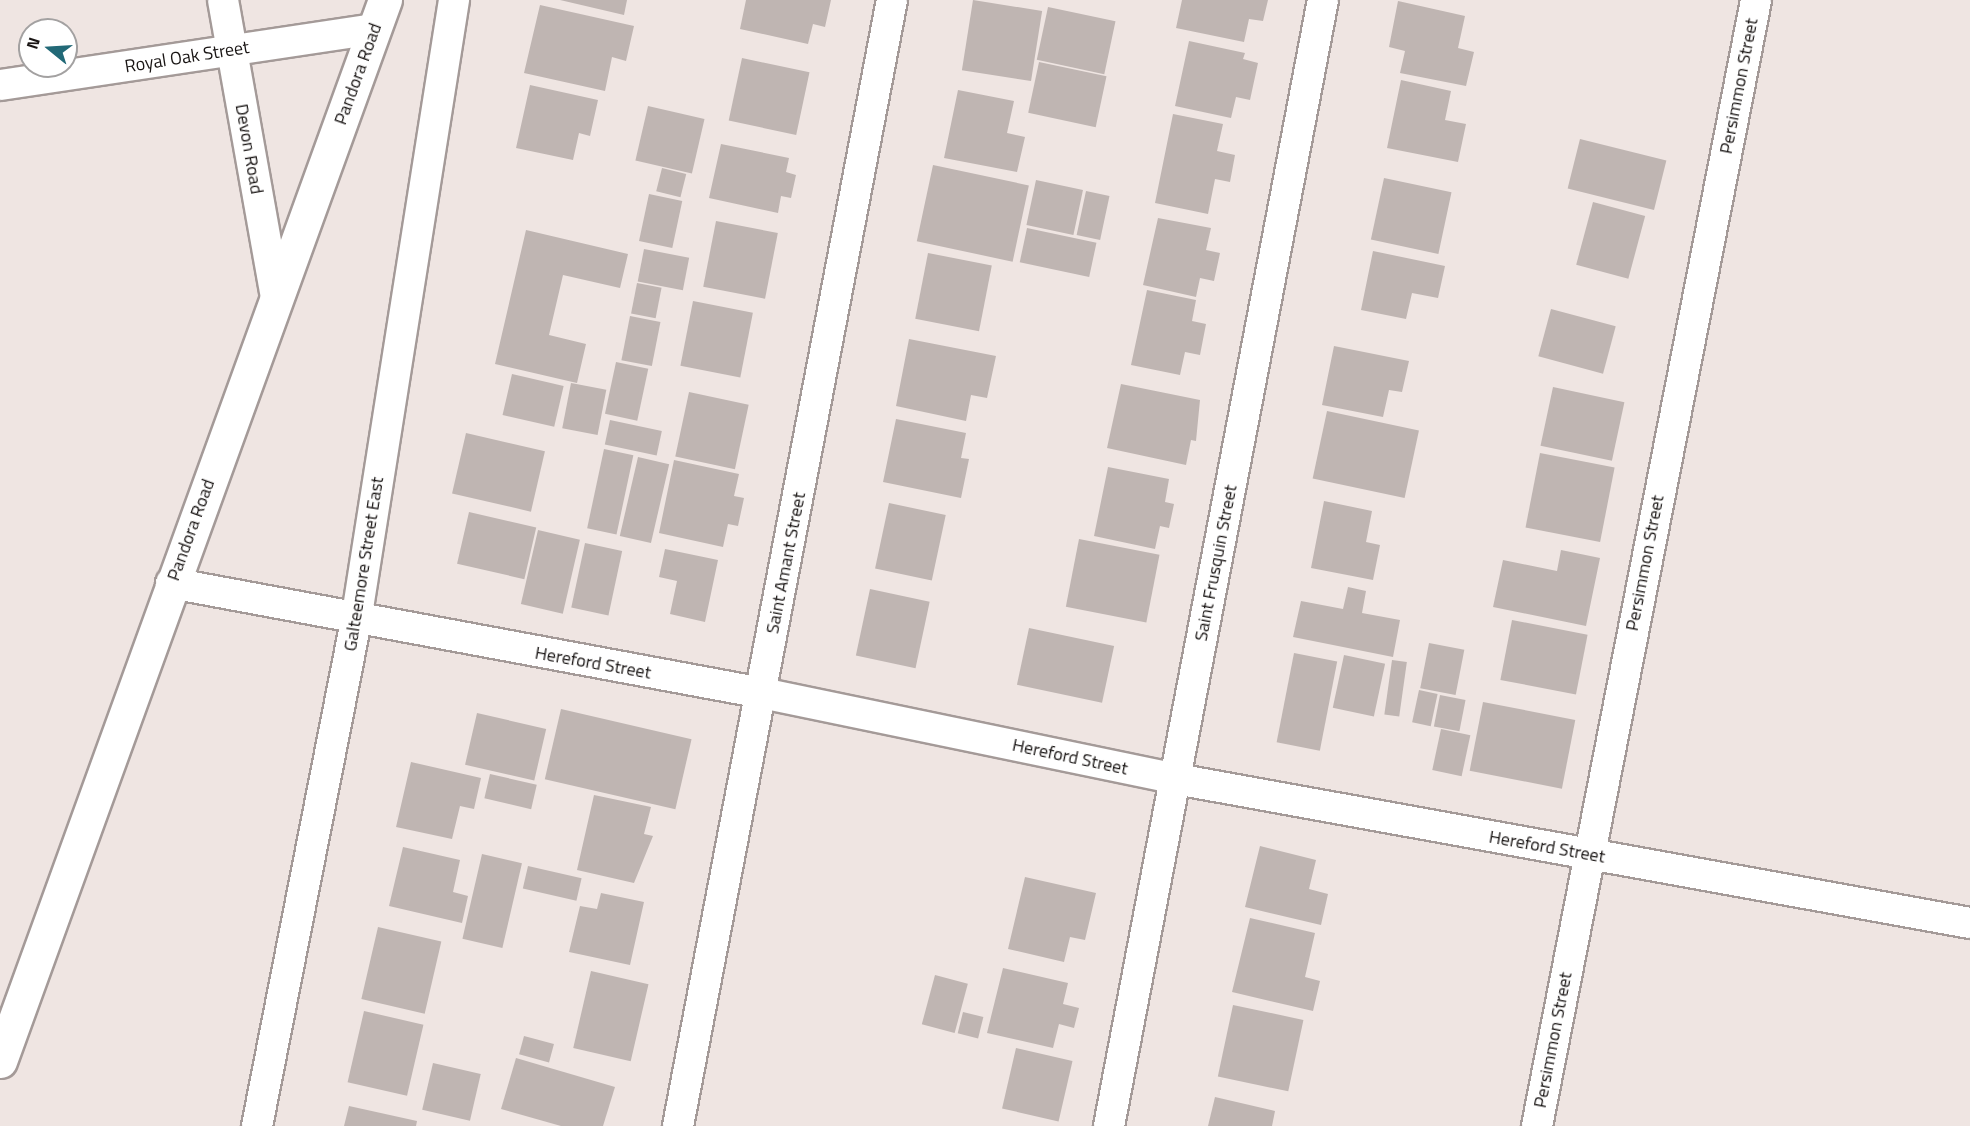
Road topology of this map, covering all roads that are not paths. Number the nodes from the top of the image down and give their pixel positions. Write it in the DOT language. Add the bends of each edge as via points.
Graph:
graph roads {
  1 [pos="223,0"];
  2 [pos="454,0"];
  3 [pos="892,0"];
  4 [pos="1323,0"];
  5 [pos="1756,0"];
  6 [pos="380,15"];
  7 [pos="231,51"];
  8 [pos="0,85"];
  9 [pos="276,299"];
  10 [pos="171,583"];
  11 [pos="356,621"];
  12 [pos="762,693"];
  13 [pos="1176,779"];
  14 [pos="1588,855"];
  15 [pos="1970,923"];
  16 [pos="0,1061"];
  17 [pos="257,1126"];
  18 [pos="678,1126"];
  19 [pos="1109,1126"];
  20 [pos="1537,1126"];
  1 -- 7 [label="street, Devon Road"];
  2 -- 11 [label="street, Galteemore Street East"];
  3 -- 12 [label="street, Saint Amant Street"];
  4 -- 13 [label="street, Saint Frusquin Street"];
  5 -- 14 [label="street, Persimmon Street"];
  6 -- 7 [label="street, Royal Oak Street"];
  6 -- 9 [label="street, Pandora Road"];
  7 -- 8 [label="street, Royal Oak Street"];
  7 -- 9 [label="street, Devon Road"];
  9 -- 10 [label="street, Pandora Road"];
  10 -- 11 [label="street, Hereford Street"];
  10 -- 16 [label="street, Pandora Road"];
  11 -- 12 [label="street, Hereford Street"];
  11 -- 17 [label="street, Galteemore Street East"];
  12 -- 13 [label="street, Hereford Street"];
  12 -- 18 [label="street, Saint Amant Street"];
  13 -- 14 [label="street, Hereford Street"];
  13 -- 19 [label="street, Saint Frusquin Street"];
  14 -- 15 [label="street, Hereford Street"];
  14 -- 20 [label="street, Persimmon Street"];
}
